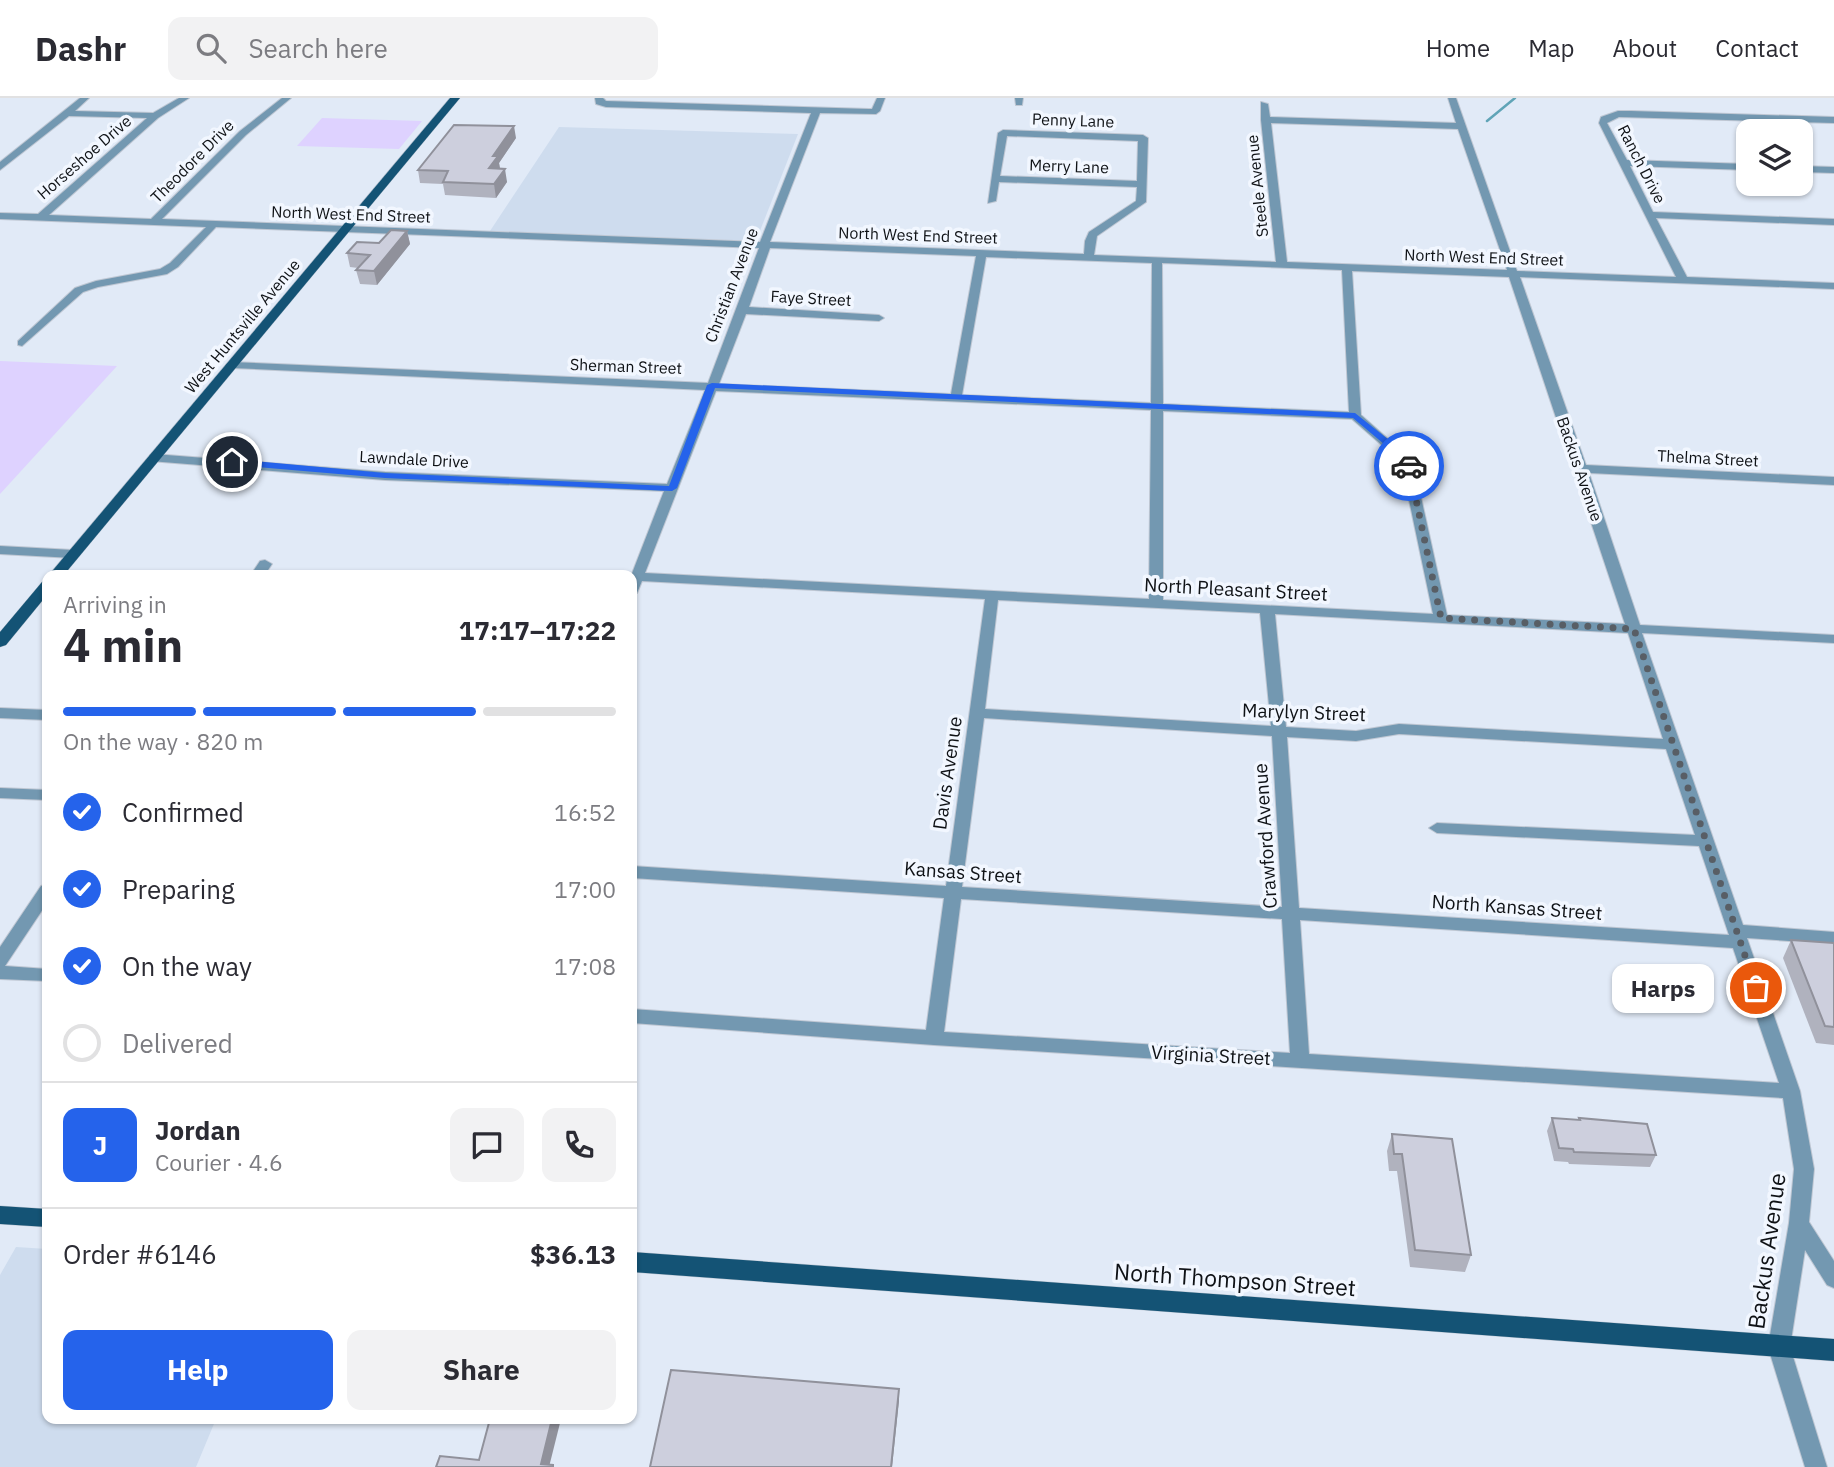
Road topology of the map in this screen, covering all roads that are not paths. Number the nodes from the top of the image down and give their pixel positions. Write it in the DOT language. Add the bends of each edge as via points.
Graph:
graph roads {
  1 [pos="85,98"];
  2 [pos="185,98"];
  3 [pos="287,98"];
  4 [pos="455,98"];
  5 [pos="741,98"];
  6 [pos="881,98"];
  7 [pos="1452,98"];
  8 [pos="599,100"];
  9 [pos="1264,104"];
  10 [pos="736,108"];
  11 [pos="817,110"];
  12 [pos="66,113"];
  13 [pos="155,116"];
  14 [pos="1265,120"];
  15 [pos="1834,120"];
  16 [pos="1461,126"];
  17 [pos="1625,163"];
  18 [pos="0,167"];
  19 [pos="1736,167"];
  20 [pos="1813,169"];
  21 [pos="1834,170"];
  22 [pos="995,179"];
  23 [pos="1141,184"];
  24 [pos="991,201"];
  25 [pos="1651,215"];
  26 [pos="2,217"];
  27 [pos="40,218"];
  28 [pos="153,222"];
  29 [pos="1834,222"];
  30 [pos="213,225"];
  31 [pos="346,230"];
  32 [pos="764,245"];
  33 [pos="982,253"];
  34 [pos="1089,258"];
  35 [pos="1157,261"];
  36 [pos="1282,265"];
  37 [pos="1347,268"];
  38 [pos="1512,274"];
  39 [pos="1684,280"];
  40 [pos="1834,286"];
  41 [pos="742,310"];
  42 [pos="879,318"];
  43 [pos="22,343"];
  44 [pos="232,365"];
  45 [pos="712,385"];
  46 [pos="956,397"];
  47 [pos="1156,406"];
  48 [pos="1355,416"];
  49 [pos="153,458"];
  50 [pos="1581,470"];
  51 [pos="1834,481"];
  52 [pos="672,488"];
  53 [pos="0,550"];
  54 [pos="73,554"];
  55 [pos="60,570"];
  56 [pos="637,576"];
  57 [pos="637,583"];
  58 [pos="42,591"];
  59 [pos="992,596"];
  60 [pos="1156,604"];
  61 [pos="1267,609"];
  62 [pos="1441,618"];
  63 [pos="1634,629"];
  64 [pos="1834,639"];
  65 [pos="0,642"];
  66 [pos="0,713"];
  67 [pos="976,713"];
  68 [pos="42,715"];
  69 [pos="1279,731"];
  70 [pos="1672,744"];
  71 [pos="0,793"];
  72 [pos="42,795"];
  73 [pos="1437,828"];
  74 [pos="1705,841"];
  75 [pos="637,872"];
  76 [pos="953,892"];
  77 [pos="42,898"];
  78 [pos="1291,914"];
  79 [pos="1738,937"];
  80 [pos="1834,938"];
  81 [pos="0,961"];
  82 [pos="0,972"];
  83 [pos="42,975"];
  84 [pos="637,1016"];
  85 [pos="934,1038"];
  86 [pos="1300,1060"];
  87 [pos="1791,1091"];
  88 [pos="0,1215"];
  89 [pos="42,1218"];
  90 [pos="1800,1223"];
  91 [pos="637,1262"];
  92 [pos="1834,1279"];
  93 [pos="1779,1347"];
  94 [pos="1834,1350"];
  95 [pos="1816,1467"];
  1 -- 12 [label="street"];
  2 -- 13 [label="street, Horseshoe Drive"];
  3 -- 28 [label="street, Theodore Drive" via="243,133"];
  4 -- 31 [label="main road, West Huntsville Avenue"];
  5 -- 10 [label="street"];
  6 -- 11 [label="street" via="875,112"];
  7 -- 16 [label="street, Backus Avenue"];
  8 -- 10 [label="street"];
  9 -- 14 [label="street, Steele Avenue"];
  10 -- 11 [label="street"];
  11 -- 32 [label="street, Christian Avenue"];
  12 -- 13 [label="street"];
  12 -- 18 [label="street"];
  13 -- 27 [label="street, Horseshoe Drive"];
  14 -- 16 [label="street"];
  14 -- 36 [label="street, Steele Avenue"];
  15 -- 17 [label="street, Ranch Drive" via="1609,116 1603,123"];
  16 -- 38 [label="street, Backus Avenue"];
  17 -- 19 [label="street"];
  17 -- 25 [label="street, Ranch Drive"];
  20 -- 21 [label="street"];
  22 -- 23 [label="street, Merry Lane"];
  22 -- 23 [label="street, Penny Lane" via="1003,133 1143,138"];
  22 -- 24 [label="street"];
  23 -- 34 [label="street" via="1141,202 1093,234"];
  25 -- 29 [label="street"];
  25 -- 39 [label="street, Ranch Drive"];
  26 -- 27 [label="street, North West End Street"];
  27 -- 28 [label="street, North West End Street"];
  28 -- 30 [label="street, North West End Street"];
  30 -- 31 [label="street, North West End Street"];
  30 -- 43 [label="street" via="163,272 79,290"];
  31 -- 32 [label="street, North West End Street"];
  31 -- 44 [label="main road, West Huntsville Avenue"];
  32 -- 33 [label="street, North West End Street"];
  32 -- 41 [label="street, Christian Avenue"];
  33 -- 34 [label="street, North West End Street"];
  33 -- 46 [label="street"];
  34 -- 35 [label="street, North West End Street"];
  35 -- 36 [label="street, North West End Street"];
  35 -- 47 [label="street"];
  36 -- 37 [label="street, North West End Street"];
  37 -- 38 [label="street, North West End Street"];
  37 -- 48 [label="street"];
  38 -- 39 [label="street, North West End Street"];
  38 -- 50 [label="street, Backus Avenue"];
  39 -- 40 [label="street, North West End Street"];
  41 -- 42 [label="street, Faye Street"];
  41 -- 45 [label="street, Christian Avenue"];
  44 -- 45 [label="street, Sherman Street"];
  44 -- 49 [label="main road, West Huntsville Avenue"];
  45 -- 46 [label="street, Sherman Street"];
  45 -- 52 [label="street, Christian Avenue"];
  46 -- 47 [label="street, Sherman Street"];
  47 -- 48 [label="street, Sherman Street"];
  47 -- 60 [label="street"];
  48 -- 62 [label="street" via="1407,461"];
  49 -- 52 [label="street, Lawndale Drive" via="385,475"];
  49 -- 54 [label="main road, West Huntsville Avenue"];
  50 -- 51 [label="street, Thelma Street"];
  50 -- 63 [label="street, Backus Avenue"];
  52 -- 56 [label="street, Christian Avenue"];
  53 -- 54 [label="street"];
  54 -- 55 [label="main road, West Huntsville Avenue"];
  57 -- 59 [label="street, North Pleasant Street"];
  58 -- 65 [label="main road"];
  59 -- 60 [label="street, North Pleasant Street"];
  59 -- 67 [label="street, Davis Avenue"];
  60 -- 61 [label="street, North Pleasant Street"];
  61 -- 62 [label="street, North Pleasant Street"];
  61 -- 69 [label="street, Crawford Avenue"];
  62 -- 63 [label="street, North Pleasant Street"];
  63 -- 64 [label="street, North Pleasant Street"];
  63 -- 70 [label="street, Backus Avenue"];
  66 -- 68 [label="street"];
  67 -- 69 [label="street, Marylyn Street"];
  67 -- 76 [label="street, Davis Avenue"];
  69 -- 70 [label="street, Marylyn Street" via="1356,736 1399,729"];
  69 -- 78 [label="street, Crawford Avenue"];
  70 -- 74 [label="street, Backus Avenue"];
  71 -- 72 [label="street"];
  73 -- 74 [label="street"];
  74 -- 79 [label="street, Backus Avenue"];
  75 -- 76 [label="street, Kansas Street"];
  76 -- 78 [label="street, Kansas Street"];
  76 -- 85 [label="street, Davis Avenue"];
  77 -- 81 [label="street"];
  78 -- 79 [label="street, North Kansas Street"];
  78 -- 86 [label="street, Crawford Avenue"];
  79 -- 80 [label="street"];
  79 -- 87 [label="street, Backus Avenue"];
  82 -- 83 [label="street"];
  84 -- 85 [label="street, Virginia Street"];
  85 -- 86 [label="street, Virginia Street"];
  86 -- 87 [label="street, Virginia Street"];
  87 -- 90 [label="street, Backus Avenue" via="1804,1169"];
  88 -- 89 [label="main road"];
  90 -- 92 [label="street"];
  90 -- 93 [label="street, Backus Avenue"];
  91 -- 93 [label="main road, North Thompson Street"];
  93 -- 94 [label="main road, North Thompson Street"];
  93 -- 95 [label="street"];
}
